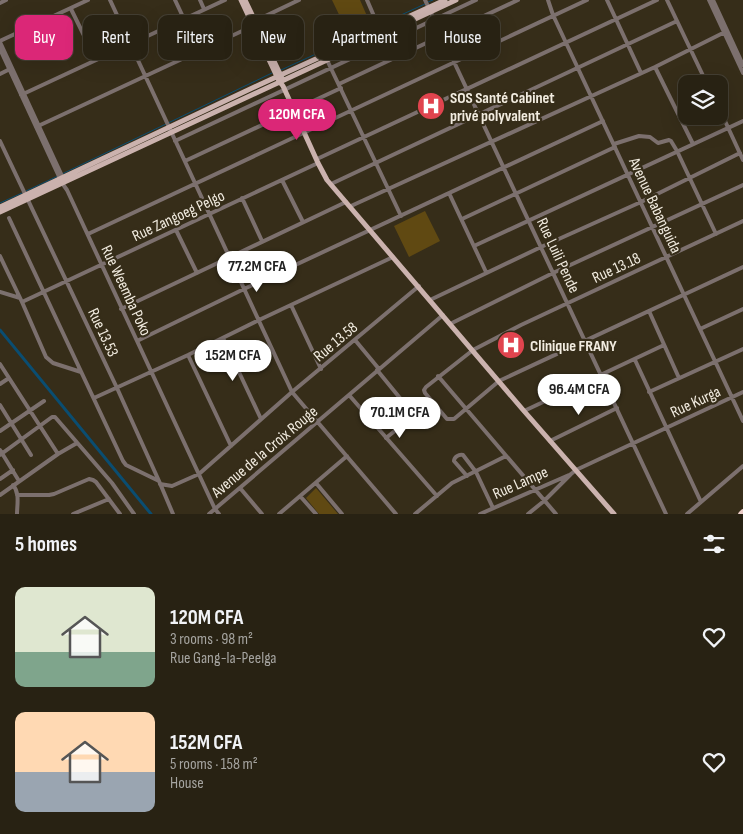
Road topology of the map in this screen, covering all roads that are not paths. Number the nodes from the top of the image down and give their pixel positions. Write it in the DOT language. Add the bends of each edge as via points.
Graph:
graph roads {
  1 [pos="6,0"];
  2 [pos="88,0"];
  3 [pos="110,0"];
  4 [pos="174,0"];
  5 [pos="200,0"];
  6 [pos="225,0"];
  7 [pos="241,0"];
  8 [pos="245,0"];
  9 [pos="299,0"];
  10 [pos="425,0"];
  11 [pos="445,0"];
  12 [pos="456,0"];
  13 [pos="476,0"];
  14 [pos="518,0"];
  15 [pos="548,0"];
  16 [pos="587,0"];
  17 [pos="607,0"];
  18 [pos="657,0"];
  19 [pos="667,0"];
  20 [pos="709,0"];
  21 [pos="713,0"];
  22 [pos="368,1"];
  23 [pos="0,3"];
  24 [pos="70,9"];
  25 [pos="204,10"];
  26 [pos="430,10"];
  27 [pos="117,15"];
  28 [pos="182,15"];
  29 [pos="193,15"];
  30 [pos="249,15"];
  31 [pos="251,15"];
  32 [pos="271,15"];
  33 [pos="374,15"];
  34 [pos="432,15"];
  35 [pos="443,15"];
  36 [pos="485,15"];
  37 [pos="553,15"];
  38 [pos="416,16"];
  39 [pos="416,17"];
  40 [pos="615,20"];
  41 [pos="678,21"];
  42 [pos="426,23"];
  43 [pos="242,30"];
  44 [pos="726,31"];
  45 [pos="83,34"];
  46 [pos="0,42"];
  47 [pos="567,42"];
  48 [pos="426,43"];
  49 [pos="628,45"];
  50 [pos="0,49"];
  51 [pos="690,50"];
  52 [pos="96,60"];
  53 [pos="137,60"];
  54 [pos="271,60"];
  55 [pos="322,60"];
  56 [pos="327,60"];
  57 [pos="454,62"];
  58 [pos="743,65"];
  59 [pos="331,67"];
  60 [pos="579,67"];
  61 [pos="655,67"];
  62 [pos="10,70"];
  63 [pos="743,73"];
  64 [pos="0,74"];
  65 [pos="641,74"];
  66 [pos="702,75"];
  67 [pos="145,76"];
  68 [pos="281,81"];
  69 [pos="340,86"];
  70 [pos="467,90"];
  71 [pos="23,94"];
  72 [pos="592,96"];
  73 [pos="294,110"];
  74 [pos="352,110"];
  75 [pos="479,115"];
  76 [pos="603,121"];
  77 [pos="743,121"];
  78 [pos="727,125"];
  79 [pos="37,126"];
  80 [pos="728,128"];
  81 [pos="170,130"];
  82 [pos="304,132"];
  83 [pos="363,137"];
  84 [pos="0,141"];
  85 [pos="175,141"];
  86 [pos="491,141"];
  87 [pos="692,144"];
  88 [pos="615,146"];
  89 [pos="677,151"];
  90 [pos="740,153"];
  91 [pos="743,160"];
  92 [pos="185,161"];
  93 [pos="317,161"];
  94 [pos="375,163"];
  95 [pos="504,167"];
  96 [pos="628,174"];
  97 [pos="690,178"];
  98 [pos="62,180"];
  99 [pos="282,180"];
  100 [pos="195,184"];
  101 [pos="331,184"];
  102 [pos="743,185"];
  103 [pos="388,190"];
  104 [pos="449,194"];
  105 [pos="516,194"];
  106 [pos="26,197"];
  107 [pos="242,198"];
  108 [pos="641,202"];
  109 [pos="348,204"];
  110 [pos="702,204"];
  111 [pos="0,207"];
  112 [pos="0,212"];
  113 [pos="209,214"];
  114 [pos="401,216"];
  115 [pos="9,218"];
  116 [pos="462,219"];
  117 [pos="528,220"];
  118 [pos="743,221"];
  119 [pos="303,222"];
  120 [pos="652,227"];
  121 [pos="176,230"];
  122 [pos="370,230"];
  123 [pos="88,234"];
  124 [pos="716,234"];
  125 [pos="262,241"];
  126 [pos="474,246"];
  127 [pos="541,247"];
  128 [pos="0,256"];
  129 [pos="393,257"];
  130 [pos="667,257"];
  131 [pos="230,258"];
  132 [pos="101,265"];
  133 [pos="743,267"];
  134 [pos="486,272"];
  135 [pos="197,273"];
  136 [pos="553,273"];
  137 [pos="66,281"];
  138 [pos="419,286"];
  139 [pos="244,289"];
  140 [pos="0,292"];
  141 [pos="44,292"];
  142 [pos="684,294"];
  143 [pos="21,300"];
  144 [pos="430,300"];
  145 [pos="568,304"];
  146 [pos="291,305"];
  147 [pos="122,309"];
  148 [pos="743,309"];
  149 [pos="648,311"];
  150 [pos="443,315"];
  151 [pos="258,320"];
  152 [pos="450,324"];
  153 [pos="700,329"];
  154 [pos="223,338"];
  155 [pos="355,340"];
  156 [pos="137,341"];
  157 [pos="585,341"];
  158 [pos="664,345"];
  159 [pos="743,349"];
  160 [pos="473,350"];
  161 [pos="188,355"];
  162 [pos="635,360"];
  163 [pos="716,362"];
  164 [pos="0,364"];
  165 [pos="321,369"];
  166 [pos="378,370"];
  167 [pos="81,372"];
  168 [pos="152,372"];
  169 [pos="601,375"];
  170 [pos="438,376"];
  171 [pos="9,378"];
  172 [pos="679,378"];
  173 [pos="499,381"];
  174 [pos="0,384"];
  175 [pos="116,388"];
  176 [pos="292,392"];
  177 [pos="649,392"];
  178 [pos="743,392"];
  179 [pos="349,394"];
  180 [pos="732,397"];
  181 [pos="94,398"];
  182 [pos="44,401"];
  183 [pos="406,404"];
  184 [pos="0,406"];
  185 [pos="617,408"];
  186 [pos="466,409"];
  187 [pos="30,410"];
  188 [pos="524,411"];
  189 [pos="262,419"];
  190 [pos="743,421"];
  191 [pos="318,422"];
  192 [pos="11,423"];
  193 [pos="41,426"];
  194 [pos="378,428"];
  195 [pos="666,428"];
  196 [pos="0,431"];
  197 [pos="386,438"];
  198 [pos="22,440"];
  199 [pos="550,441"];
  200 [pos="77,443"];
  201 [pos="633,443"];
  202 [pos="231,446"];
  203 [pos="1,453"];
  204 [pos="58,454"];
  205 [pos="32,456"];
  206 [pos="347,456"];
  207 [pos="506,456"];
  208 [pos="743,466"];
  209 [pos="13,470"];
  210 [pos="476,472"];
  211 [pos="574,472"];
  212 [pos="199,474"];
  213 [pos="467,476"];
  214 [pos="0,479"];
  215 [pos="19,481"];
  216 [pos="159,482"];
  217 [pos="316,483"];
  218 [pos="13,485"];
  219 [pos="240,488"];
  220 [pos="535,490"];
  221 [pos="17,494"];
  222 [pos="0,495"];
  223 [pos="300,496"];
  224 [pos="436,496"];
  225 [pos="109,499"];
  226 [pos="544,501"];
  227 [pos="701,502"];
  228 [pos="422,508"];
  229 [pos="492,508"];
  230 [pos="215,509"];
  231 [pos="17,514"];
  232 [pos="73,514"];
  233 [pos="120,514"];
  234 [pos="134,514"];
  235 [pos="173,514"];
  236 [pos="208,514"];
  237 [pos="219,514"];
  238 [pos="262,514"];
  239 [pos="278,514"];
  240 [pos="316,514"];
  241 [pos="342,514"];
  242 [pos="396,514"];
  243 [pos="415,514"];
  244 [pos="427,514"];
  245 [pos="480,514"];
  246 [pos="528,514"];
  247 [pos="556,514"];
  248 [pos="614,514"];
  249 [pos="666,514"];
  250 [pos="687,514"];
  1 -- 23 [label="street"];
  2 -- 24 [label="street"];
  3 -- 27 [label="street"];
  4 -- 28 [label="street"];
  5 -- 25 [label="street"];
  6 -- 25 [label="street"];
  7 -- 30 [label="main road"];
  8 -- 31 [label="main road"];
  9 -- 32 [label="street"];
  10 -- 26 [label="street, Rue Luili Pende"];
  11 -- 26 [label="main road"];
  12 -- 26 [label="main road"];
  13 -- 35 [label="street"];
  14 -- 36 [label="street"];
  15 -- 37 [label="street, Avenue Babanguida"];
  16 -- 37 [label="street"];
  17 -- 40 [label="street"];
  18 -- 40 [label="street, Rue Zangoeg Pelgo"];
  19 -- 41 [label="street"];
  20 -- 44 [label="street"];
  21 -- 44 [label="street"];
  22 -- 33 [label="street"];
  24 -- 45 [label="street"];
  24 -- 46 [label="street"];
  25 -- 29 [label="street"];
  26 -- 34 [label="street, Rue Luili Pende"];
  26 -- 38 [label="main road"];
  26 -- 39 [label="main road"];
  37 -- 47 [label="street, Avenue Babanguida"];
  37 -- 57 [label="street"];
  40 -- 47 [label="street, Rue Zangoeg Pelgo"];
  40 -- 49 [label="street"];
  41 -- 49 [label="street"];
  41 -- 51 [label="street"];
  42 -- 59 [label="street"];
  43 -- 67 [label="street"];
  44 -- 51 [label="street"];
  44 -- 58 [label="street"];
  44 -- 63 [label="street"];
  46 -- 71 [label="street, Rue Weemba Poko"];
  47 -- 60 [label="street, Avenue Babanguida"];
  47 -- 70 [label="street, Rue Zangoeg Pelgo"];
  48 -- 69 [label="street"];
  49 -- 60 [label="street"];
  49 -- 65 [label="street"];
  50 -- 62 [label="street, Rue Weemba Poko"];
  51 -- 61 [label="street"];
  51 -- 66 [label="street"];
  52 -- 71 [label="street"];
  53 -- 67 [label="street"];
  54 -- 68 [label="main road"];
  55 -- 68 [label="main road"];
  56 -- 59 [label="street"];
  56 -- 68 [label="main road"];
  57 -- 70 [label="street, Rue Luili Pende"];
  57 -- 74 [label="street"];
  59 -- 68 [label="street"];
  59 -- 69 [label="street"];
  60 -- 72 [label="street, Avenue Babanguida"];
  60 -- 75 [label="street"];
  61 -- 65 [label="street"];
  61 -- 87 [label="street"];
  62 -- 64 [label="street"];
  62 -- 71 [label="street, Rue Weemba Poko"];
  65 -- 72 [label="street"];
  67 -- 79 [label="street"];
  67 -- 81 [label="street"];
  68 -- 73 [label="main road"];
  68 -- 81 [label="main road"];
  68 -- 85 [label="street"];
  69 -- 73 [label="street"];
  69 -- 74 [label="street"];
  70 -- 75 [label="street, Rue Luili Pende"];
  70 -- 83 [label="street, Rue Zangoeg Pelgo"];
  71 -- 79 [label="street, Rue Weemba Poko"];
  72 -- 76 [label="street, Avenue Babanguida"];
  72 -- 86 [label="street"];
  73 -- 82 [label="main road"];
  73 -- 92 [label="street"];
  74 -- 82 [label="street"];
  74 -- 83 [label="street"];
  75 -- 86 [label="street, Rue Luili Pende"];
  75 -- 94 [label="street"];
  76 -- 88 [label="street, Avenue Babanguida"];
  76 -- 95 [label="street"];
  77 -- 80 [label="street"];
  78 -- 80 [label="street"];
  79 -- 98 [label="street, Rue Weemba Poko"];
  80 -- 87 [label="street"];
  80 -- 90 [label="street"];
  81 -- 85 [label="street"];
  81 -- 98 [label="main road"];
  82 -- 93 [label="main road"];
  82 -- 100 [label="street"];
  83 -- 93 [label="street, Rue Zangoeg Pelgo"];
  83 -- 94 [label="street"];
  84 -- 106 [label="street, Rue 13.53"];
  85 -- 92 [label="street"];
  86 -- 95 [label="street, Rue Luili Pende"];
  86 -- 103 [label="street"];
  87 -- 89 [label="street"];
  88 -- 89 [label="street" via="639,136 650,137 658,144 669,140"];
  88 -- 96 [label="street, Avenue Babanguida"];
  88 -- 105 [label="street"];
  89 -- 96 [label="street"];
  89 -- 97 [label="street"];
  90 -- 91 [label="street"];
  90 -- 97 [label="street"];
  92 -- 100 [label="street"];
  93 -- 99 [label="street, Rue Zangoeg Pelgo"];
  93 -- 101 [label="main road"];
  94 -- 101 [label="street"];
  94 -- 103 [label="street"];
  95 -- 104 [label="street"];
  95 -- 105 [label="street, Rue Luili Pende"];
  96 -- 108 [label="street, Avenue Babanguida"];
  96 -- 117 [label="street"];
  97 -- 108 [label="street"];
  97 -- 110 [label="street"];
  98 -- 106 [label="main road"];
  98 -- 123 [label="street, Rue Weemba Poko"];
  99 -- 107 [label="street, Rue Zangoeg Pelgo"];
  99 -- 119 [label="street"];
  100 -- 113 [label="street"];
  100 -- 123 [label="street"];
  101 -- 109 [label="main road"];
  102 -- 110 [label="street"];
  103 -- 109 [label="street"];
  103 -- 114 [label="street"];
  104 -- 114 [label="street"];
  104 -- 116 [label="street"];
  105 -- 116 [label="street"];
  105 -- 117 [label="street, Rue Luili Pende"];
  106 -- 111 [label="main road"];
  106 -- 112 [label="main road"];
  106 -- 137 [label="street, Rue 13.53"];
  107 -- 113 [label="street, Rue Zangoeg Pelgo"];
  107 -- 125 [label="street"];
  108 -- 120 [label="street, Avenue Babanguida"];
  108 -- 127 [label="street"];
  109 -- 119 [label="street"];
  109 -- 122 [label="main road"];
  110 -- 120 [label="street"];
  110 -- 124 [label="street"];
  113 -- 121 [label="street, Rue Zangoeg Pelgo"];
  113 -- 131 [label="street"];
  114 -- 122 [label="street"];
  115 -- 141 [label="street"];
  116 -- 126 [label="street"];
  117 -- 126 [label="street"];
  117 -- 127 [label="street, Rue Luili Pende"];
  118 -- 124 [label="street, Rue 13.18"];
  119 -- 125 [label="street"];
  120 -- 130 [label="street, Avenue Babanguida"];
  120 -- 136 [label="street"];
  121 -- 132 [label="street, Rue Zangoeg Pelgo"];
  121 -- 135 [label="street"];
  122 -- 129 [label="main road"];
  122 -- 139 [label="street"];
  123 -- 132 [label="street, Rue Weemba Poko"];
  124 -- 130 [label="street, Rue 13.18"];
  125 -- 131 [label="street"];
  126 -- 134 [label="street"];
  127 -- 134 [label="street"];
  127 -- 136 [label="street, Rue Luili Pende"];
  128 -- 143 [label="street"];
  129 -- 138 [label="main road"];
  129 -- 146 [label="street"];
  130 -- 142 [label="street, Avenue Babanguida"];
  130 -- 145 [label="street, Rue 13.18"];
  131 -- 135 [label="street"];
  131 -- 139 [label="street"];
  132 -- 137 [label="street, Rue Zangoeg Pelgo"];
  132 -- 147 [label="street, Rue Weemba Poko"];
  133 -- 142 [label="street"];
  134 -- 144 [label="street"];
  135 -- 147 [label="street"];
  136 -- 145 [label="street, Rue Luili Pende"];
  136 -- 152 [label="street"];
  137 -- 141 [label="street, Rue Zangoeg Pelgo"];
  137 -- 175 [label="street, Rue 13.53"];
  138 -- 144 [label="main road"];
  138 -- 155 [label="street, Rue 13.58"];
  139 -- 151 [label="street"];
  139 -- 156 [label="street"];
  140 -- 143 [label="street"];
  141 -- 143 [label="street, Rue Zangoeg Pelgo"];
  141 -- 167 [label="street"];
  142 -- 149 [label="street"];
  142 -- 153 [label="street, Avenue Babanguida"];
  143 -- 167 [label="street" via="46,357 53,363"];
  144 -- 150 [label="main road"];
  145 -- 157 [label="street, Rue Luili Pende"];
  145 -- 160 [label="street, Rue 13.18"];
  146 -- 151 [label="street"];
  146 -- 165 [label="street"];
  147 -- 156 [label="street, Rue Weemba Poko"];
  148 -- 153 [label="street"];
  149 -- 157 [label="street"];
  149 -- 158 [label="street"];
  150 -- 152 [label="main road"];
  150 -- 166 [label="street, Avenue de la Croix Rouge"];
  151 -- 154 [label="street"];
  151 -- 176 [label="street"];
  152 -- 160 [label="main road"];
  153 -- 163 [label="street, Avenue Babanguida"];
  154 -- 161 [label="street"];
  154 -- 189 [label="street"];
  155 -- 165 [label="street, Rue 13.58"];
  155 -- 166 [label="street"];
  156 -- 168 [label="street, Rue Weemba Poko"];
  157 -- 169 [label="street, Rue Luili Pende"];
  157 -- 173 [label="street"];
  158 -- 162 [label="street"];
  158 -- 172 [label="street"];
  159 -- 163 [label="street"];
  160 -- 170 [label="street, Rue 13.18"];
  160 -- 173 [label="main road"];
  161 -- 168 [label="street"];
  161 -- 202 [label="street"];
  162 -- 169 [label="street"];
  162 -- 177 [label="street"];
  163 -- 172 [label="street"];
  163 -- 180 [label="street, Avenue Babanguida"];
  164 -- 171 [label="street"];
  165 -- 176 [label="street, Rue 13.58"];
  166 -- 179 [label="street, Avenue de la Croix Rouge"];
  166 -- 183 [label="street"];
  167 -- 181 [label="street"];
  168 -- 175 [label="street"];
  168 -- 212 [label="street, Rue Weemba Poko"];
  169 -- 185 [label="street, Rue Luili Pende"];
  169 -- 188 [label="street"];
  170 -- 186 [label="street"];
  170 -- 186 [label="street" via="424,390 447,420 454,419"];
  171 -- 174 [label="street"];
  171 -- 187 [label="street"];
  172 -- 177 [label="street"];
  173 -- 186 [label="street"];
  173 -- 188 [label="main road"];
  175 -- 181 [label="street"];
  175 -- 216 [label="street, Rue 13.53"];
  176 -- 189 [label="street, Rue 13.58"];
  176 -- 191 [label="street"];
  177 -- 195 [label="street"];
  178 -- 180 [label="street, Rue Kurga"];
  179 -- 191 [label="street, Avenue de la Croix Rouge"];
  179 -- 194 [label="street"];
  180 -- 190 [label="street, Avenue Babanguida"];
  180 -- 195 [label="street, Rue Kurga"];
  181 -- 216 [label="street" via="126,465"];
  182 -- 187 [label="street"];
  183 -- 194 [label="street"];
  183 -- 197 [label="street" via="413,412 412,416"];
  184 -- 192 [label="street"];
  185 -- 199 [label="street"];
  185 -- 201 [label="street, Rue Luili Pende"];
  186 -- 207 [label="street"];
  187 -- 192 [label="street"];
  187 -- 193 [label="street"];
  188 -- 199 [label="main road"];
  189 -- 202 [label="street, Rue 13.58"];
  191 -- 206 [label="street"];
  191 -- 219 [label="street, Avenue de la Croix Rouge"];
  192 -- 196 [label="street"];
  192 -- 198 [label="street"];
  193 -- 198 [label="street"];
  193 -- 200 [label="street" via="55,417"];
  193 -- 204 [label="street"];
  194 -- 197 [label="street"];
  195 -- 201 [label="street, Rue Kurga"];
  195 -- 227 [label="street"];
  197 -- 224 [label="street"];
  198 -- 203 [label="street"];
  198 -- 205 [label="street"];
  199 -- 211 [label="main road"];
  200 -- 204 [label="street"];
  200 -- 234 [label="street"];
  201 -- 211 [label="street, Rue Kurga"];
  201 -- 249 [label="street, Rue Luili Pende"];
  202 -- 212 [label="street, Rue 13.58"];
  203 -- 209 [label="street"];
  204 -- 215 [label="street"];
  206 -- 217 [label="street"];
  206 -- 242 [label="street"];
  207 -- 210 [label="street"];
  207 -- 220 [label="street"];
  208 -- 227 [label="street"];
  209 -- 214 [label="street"];
  209 -- 215 [label="street"];
  210 -- 213 [label="street"];
  210 -- 213 [label="street" via="460,455 454,462"];
  210 -- 229 [label="street"];
  211 -- 220 [label="street, Rue Lampe"];
  211 -- 226 [label="street"];
  211 -- 248 [label="main road"];
  212 -- 216 [label="street" via="172,486"];
  212 -- 230 [label="street, Rue Weemba Poko"];
  213 -- 224 [label="street"];
  215 -- 218 [label="street"];
  216 -- 235 [label="street, Rue 13.53"];
  217 -- 223 [label="street"];
  217 -- 241 [label="street"];
  218 -- 221 [label="street"];
  218 -- 222 [label="street"];
  219 -- 230 [label="street, Avenue de la Croix Rouge"];
  219 -- 238 [label="street"];
  220 -- 226 [label="street"];
  220 -- 229 [label="street, Rue Lampe"];
  221 -- 225 [label="street" via="49,495 93,480"];
  221 -- 231 [label="street"];
  223 -- 239 [label="street"];
  223 -- 240 [label="street"];
  224 -- 228 [label="street"];
  225 -- 232 [label="street"];
  225 -- 233 [label="street"];
  226 -- 246 [label="street"];
  226 -- 247 [label="street"];
  227 -- 250 [label="street"];
  228 -- 243 [label="street"];
  228 -- 244 [label="street"];
  229 -- 245 [label="street, Rue Lampe"];
  230 -- 236 [label="street, Avenue de la Croix Rouge"];
  230 -- 237 [label="street, Rue Weemba Poko"];
}
